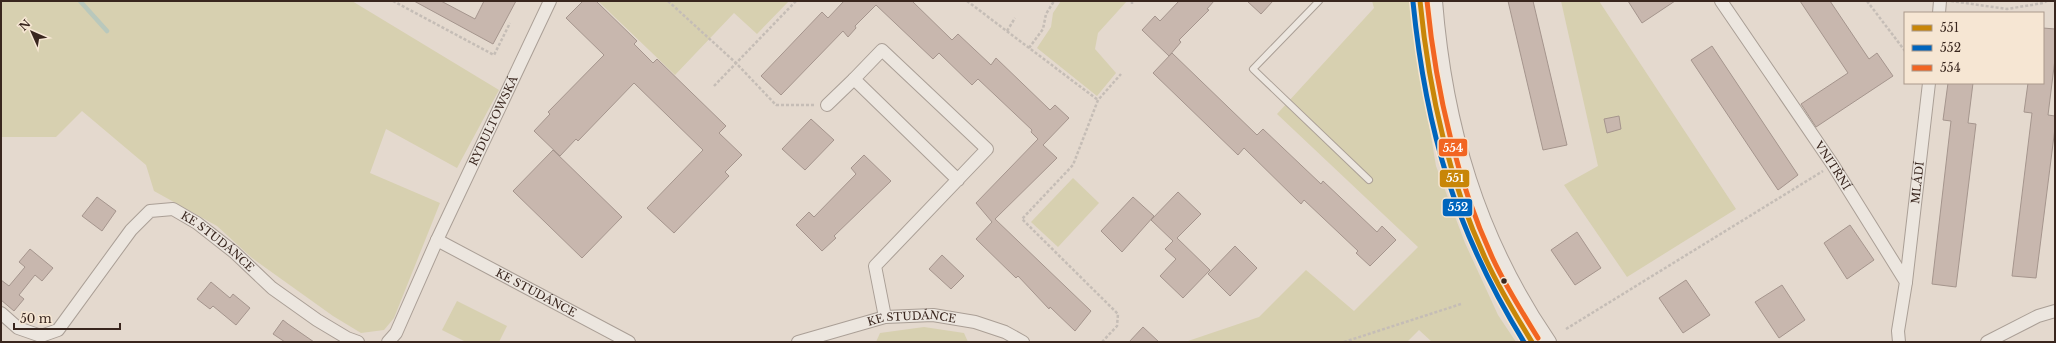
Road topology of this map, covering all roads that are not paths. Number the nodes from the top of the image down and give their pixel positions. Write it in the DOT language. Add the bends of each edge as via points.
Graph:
graph roads {
  1 [pos="550,1"];
  2 [pos="1319,1"];
  3 [pos="1420,1"];
  4 [pos="1435,1"];
  5 [pos="1721,1"];
  6 [pos="1940,1"];
  7 [pos="1939,12"];
  8 [pos="854,79"];
  9 [pos="1929,84"];
  10 [pos="827,105"];
  11 [pos="958,180"];
  12 [pos="1369,180"];
  13 [pos="437,240"];
  14 [pos="1906,282"];
  15 [pos="2055,311"];
  16 [pos="1,313"];
  17 [pos="885,317"];
  18 [pos="358,342"];
  19 [pos="388,342"];
  20 [pos="629,342"];
  21 [pos="798,342"];
  22 [pos="1023,342"];
  23 [pos="1532,342"];
  24 [pos="1549,342"];
  25 [pos="1899,342"];
  26 [pos="1987,342"];
  1 -- 13 [label="street, RYDULTOWSKÁ"];
  2 -- 12 [label="lane" via="1253,70"];
  3 -- 23 [label="street" via="1429,76 1441,135 1454,180 1487,265"];
  4 -- 24 [label="street" via="1444,83 1465,169 1506,272"];
  5 -- 14 [label="street, VNITŘNÍ" via="1833,165"];
  6 -- 7 [label="street"];
  8 -- 10 [label="street"];
  8 -- 11 [label="street"];
  8 -- 11 [label="street" via="882,50 987,149"];
  9 -- 14 [label="street, MLÁDÍ"];
  11 -- 17 [label="street" via="875,266"];
  13 -- 19 [label="street" via="396,333"];
  13 -- 20 [label="street, KE STUDÁNCE"];
  14 -- 25 [label="street" via="1898,331"];
  15 -- 26 [label="street" via="2038,316"];
  16 -- 18 [label="street, KE STUDÁNCE" via="18,328 40,336 58,330 130,230 150,211 173,209 197,223 234,252 272,288 317,320"];
  17 -- 21 [label="street, KE STUDÁNCE"];
  17 -- 22 [label="street, KE STUDÁNCE" via="933,315 976,322 1005,332"];
}
